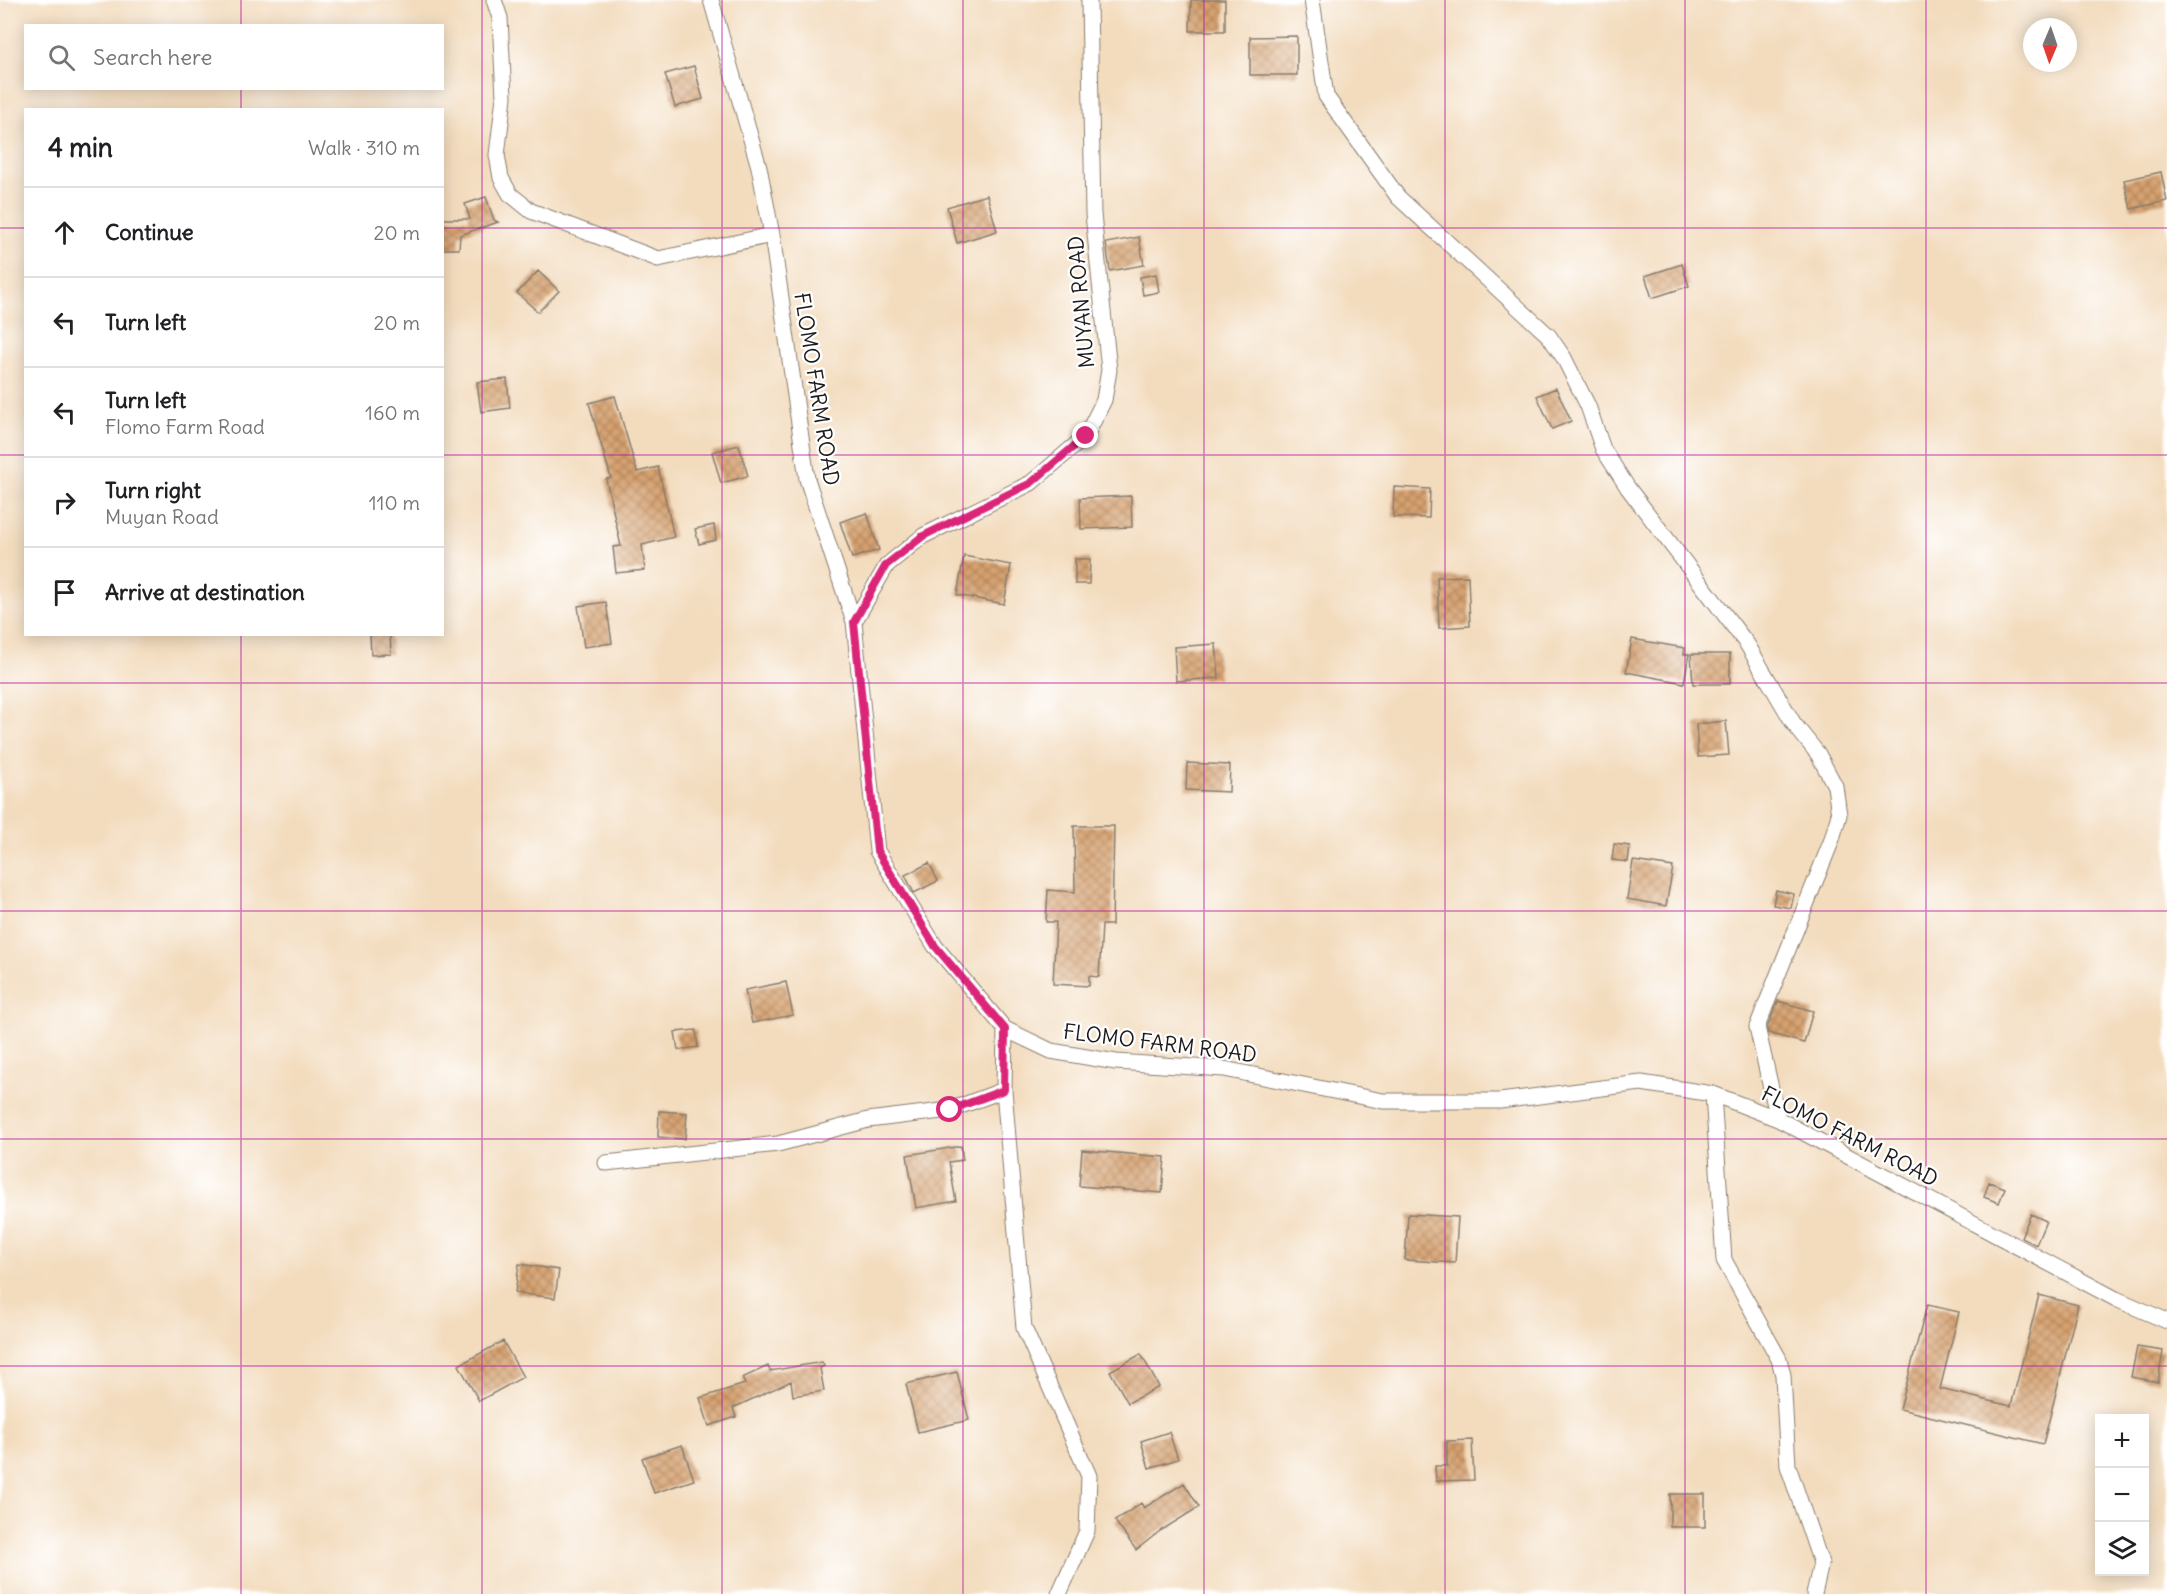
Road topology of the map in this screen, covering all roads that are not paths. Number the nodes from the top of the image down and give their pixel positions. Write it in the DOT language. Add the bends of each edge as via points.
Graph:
graph roads {
  1 [pos="494,0"];
  2 [pos="711,0"];
  3 [pos="1089,0"];
  4 [pos="1312,0"];
  5 [pos="772,235"];
  6 [pos="854,622"];
  7 [pos="1005,1029"];
  8 [pos="1004,1090"];
  9 [pos="1713,1094"];
  10 [pos="1778,1119"];
  11 [pos="606,1162"];
  12 [pos="2167,1321"];
  13 [pos="1059,1594"];
  14 [pos="1814,1594"];
  1 -- 5 [label="street" via="500,18 504,97 497,155 501,178 510,194 531,211 658,260"];
  2 -- 5 [label="street, FLOMO FARM ROAD" via="759,167"];
  3 -- 6 [label="street, MUYAN ROAD" via="1093,214 1109,370 1104,400 1086,436 1031,483 923,536 886,565"];
  4 -- 10 [label="street" via="1326,96 1398,197 1549,336 1588,406 1603,449 1628,488 1747,644 1835,786 1839,815 1831,842 1757,1027"];
  5 -- 6 [label="street, FLOMO FARM ROAD" via="807,479"];
  6 -- 7 [label="street, FLOMO FARM ROAD" via="877,851 935,946"];
  7 -- 8 [label="street"];
  7 -- 9 [label="street, FLOMO FARM ROAD" via="1051,1051 1116,1062 1224,1069 1383,1101 1500,1101 1641,1083"];
  8 -- 11 [label="street" via="950,1110 868,1120 778,1144"];
  8 -- 13 [label="street" via="1024,1328 1089,1476 1087,1531"];
  9 -- 10 [label="street, FLOMO FARM ROAD"];
  9 -- 14 [label="street" via="1724,1260 1779,1359 1788,1466 1821,1563"];
  10 -- 12 [label="street, FLOMO FARM ROAD" via="2116,1299"];
}
